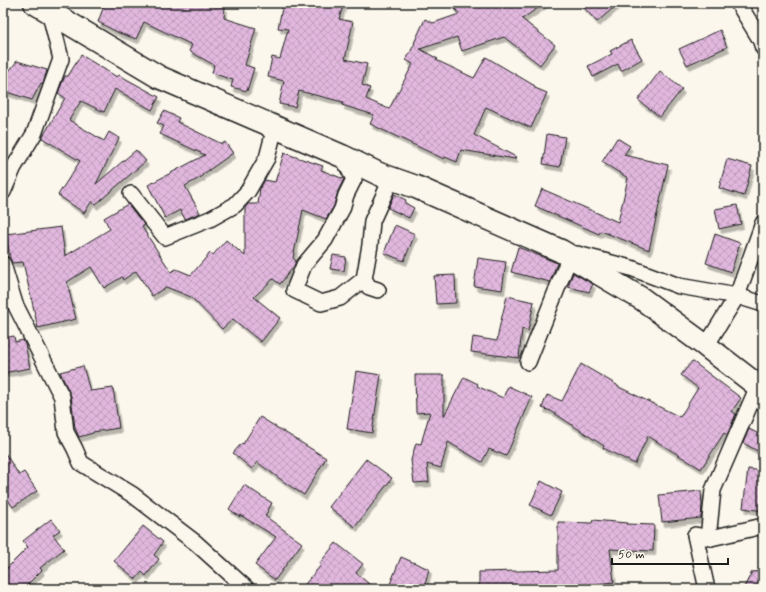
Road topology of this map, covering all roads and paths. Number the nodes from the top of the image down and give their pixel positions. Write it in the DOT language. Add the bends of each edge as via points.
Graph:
graph roads {
  1 [pos="738,3"];
  2 [pos="42,7"];
  3 [pos="763,48"];
  4 [pos="264,123"];
  5 [pos="342,156"];
  6 [pos="379,174"];
  7 [pos="3,192"];
  8 [pos="131,194"];
  9 [pos="763,223"];
  10 [pos="565,253"];
  11 [pos="3,264"];
  12 [pos="364,279"];
  13 [pos="378,290"];
  14 [pos="737,296"];
  15 [pos="763,304"];
  16 [pos="706,346"];
  17 [pos="528,362"];
  18 [pos="760,389"];
  19 [pos="763,526"];
  20 [pos="711,538"];
  21 [pos="247,589"];
  22 [pos="708,589"];
  1 -- 3 [label="street"];
  2 -- 4 [label="main road" via="159,77"];
  2 -- 7 [label="street" via="61,59 34,134 14,167"];
  4 -- 5 [label="main road"];
  4 -- 8 [label="street" via="273,135 267,158 248,190 235,205 210,219 165,237"];
  5 -- 6 [label="main road"];
  5 -- 12 [label="street" via="354,179 342,209 325,240 304,265 294,290 321,303 340,298"];
  6 -- 10 [label="main road" via="416,187"];
  6 -- 12 [label="street" via="388,186 372,222"];
  9 -- 14 [label="street"];
  10 -- 14 [label="street" via="631,268 679,286"];
  10 -- 16 [label="main road" via="642,299"];
  10 -- 17 [label="street"];
  11 -- 21 [label="street" via="15,304 62,397 66,432 80,462 133,495 189,538"];
  12 -- 13 [label="street" via="369,287"];
  14 -- 15 [label="street"];
  14 -- 16 [label="street"];
  16 -- 18 [label="main road"];
  18 -- 20 [label="street" via="713,490 709,529"];
  19 -- 20 [label="street"];
  20 -- 22 [label="street" via="695,535"];
}
